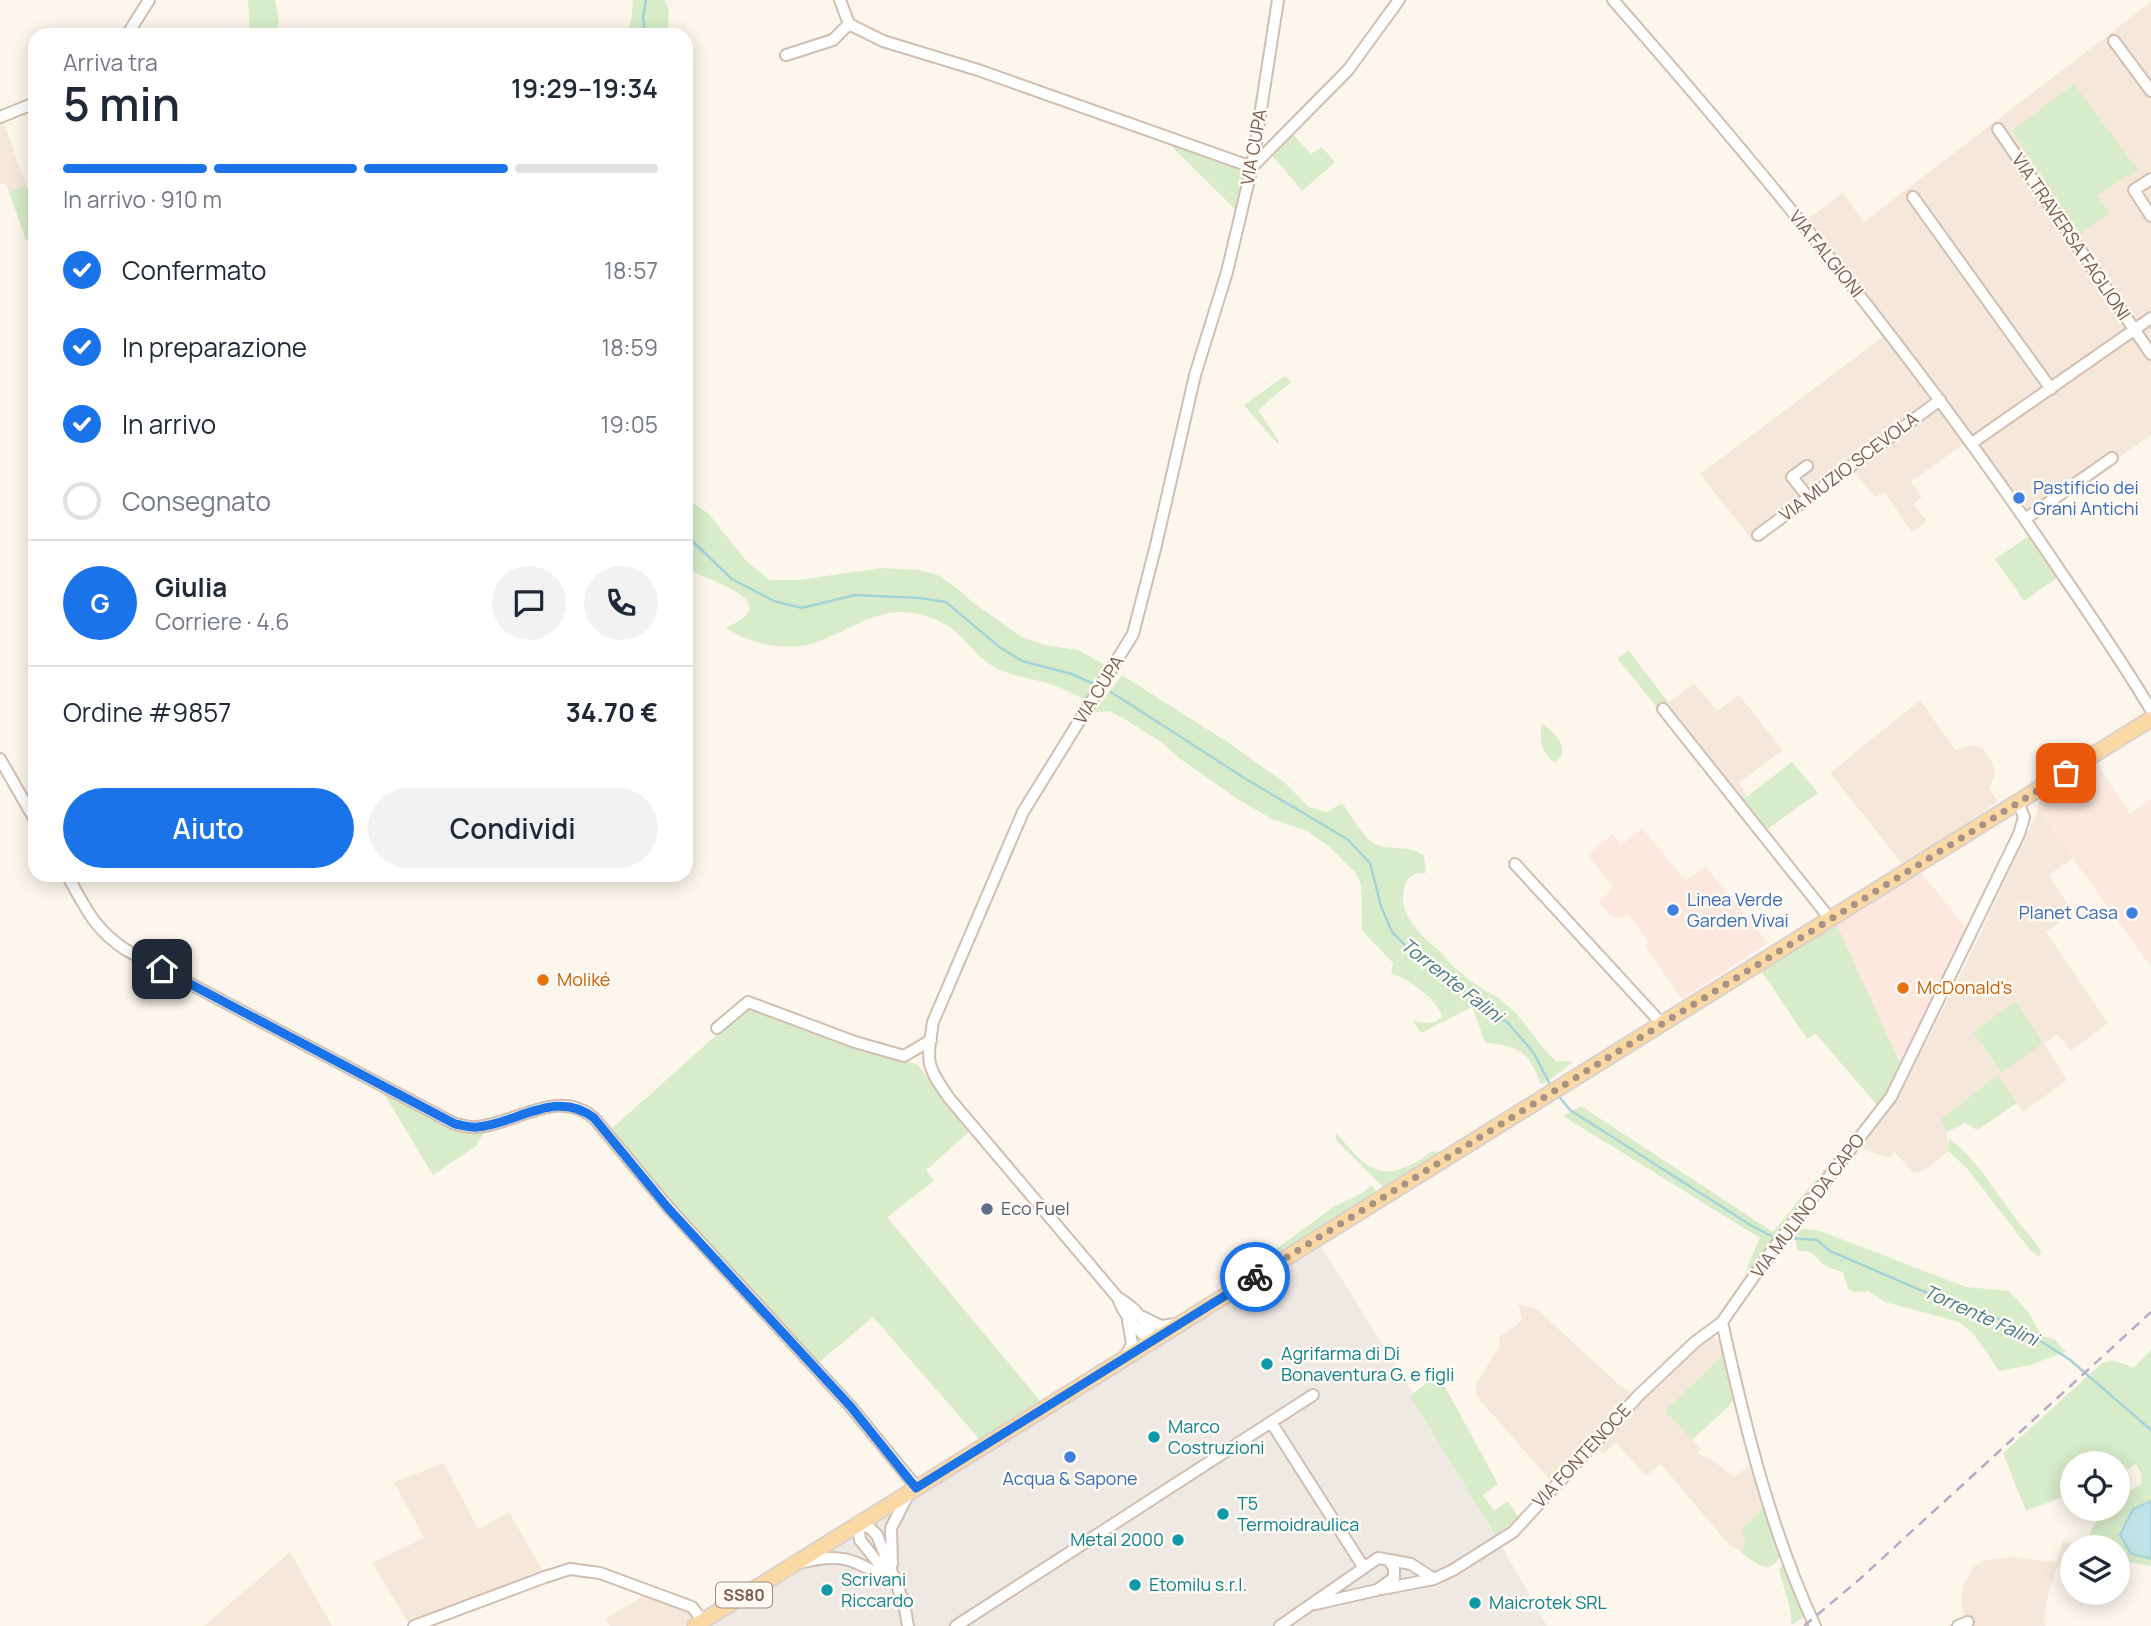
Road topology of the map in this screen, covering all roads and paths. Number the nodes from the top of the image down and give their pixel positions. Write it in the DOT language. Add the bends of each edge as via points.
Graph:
graph roads {
  1 [pos="149,0"];
  2 [pos="840,0"];
  3 [pos="1278,0"];
  4 [pos="1399,0"];
  5 [pos="1613,0"];
  6 [pos="849,24"];
  7 [pos="131,28"];
  8 [pos="2114,41"];
  9 [pos="786,55"];
  10 [pos="2151,91"];
  11 [pos="28,106"];
  12 [pos="0,117"];
  13 [pos="1998,129"];
  14 [pos="1252,167"];
  15 [pos="2151,179"];
  16 [pos="1913,197"];
  17 [pos="2151,216"];
  18 [pos="2151,318"];
  19 [pos="2134,331"];
  20 [pos="2151,354"];
  21 [pos="2051,389"];
  22 [pos="1940,400"];
  23 [pos="1972,443"];
  24 [pos="2112,458"];
  25 [pos="1807,466"];
  26 [pos="1808,497"];
  27 [pos="2025,519"];
  28 [pos="1758,535"];
  29 [pos="2134,681"];
  30 [pos="2151,695"];
  31 [pos="1663,709"];
  32 [pos="2151,710"];
  33 [pos="2151,719"];
  34 [pos="0,759"];
  35 [pos="2018,802"];
  36 [pos="28,808"];
  37 [pos="1515,864"];
  38 [pos="71,882"];
  39 [pos="1830,920"];
  40 [pos="1662,1024"];
  41 [pos="717,1028"];
  42 [pos="930,1040"];
  43 [pos="1132,1315"];
  44 [pos="1185,1321"];
  45 [pos="1722,1322"];
  46 [pos="1153,1340"];
  47 [pos="1125,1357"];
  48 [pos="1312,1395"];
  49 [pos="1271,1422"];
  50 [pos="913,1490"];
  51 [pos="858,1524"];
  52 [pos="1389,1560"];
  53 [pos="793,1565"];
  54 [pos="1364,1568"];
  55 [pos="1434,1578"];
  56 [pos="895,1584"];
  57 [pos="1377,1590"];
  58 [pos="1315,1604"];
  59 [pos="699,1623"];
  60 [pos="414,1626"];
  61 [pos="908,1626"];
  62 [pos="956,1626"];
  63 [pos="1280,1626"];
  64 [pos="1815,1626"];
  1 -- 7 [label="street"];
  2 -- 6 [label="street"];
  3 -- 14 [label="street, VIA CUPA"];
  4 -- 14 [label="street" via="1348,70"];
  5 -- 22 [label="street, VIA FALGIONI" via="1832,261"];
  6 -- 9 [label="street" via="833,40"];
  6 -- 14 [label="street" via="883,41 978,69"];
  8 -- 10 [label="street"];
  11 -- 12 [label="street"];
  13 -- 19 [label="street, VIA TRAVERSA FAGLIONI"];
  14 -- 42 [label="street, VIA CUPA" via="1227,272 1195,375 1133,634 1023,812 933,1022"];
  15 -- 17 [label="street" via="2134,190"];
  16 -- 21 [label="street"];
  18 -- 19 [label="street"];
  19 -- 20 [label="street"];
  19 -- 21 [label="street, VIA TRAVERSA FAGLIONI"];
  21 -- 23 [label="street, VIA TRAVERSA FAGLIONI"];
  22 -- 23 [label="street, VIA FALGIONI"];
  22 -- 26 [label="street, VIA MUZIO SCEVOLA"];
  23 -- 27 [label="street, VIA FALGIONI"];
  24 -- 27 [label="street"];
  25 -- 26 [label="street" via="1792,477"];
  26 -- 28 [label="street, VIA MUZIO SCEVOLA"];
  27 -- 29 [label="street, VIA FALGIONI"];
  29 -- 30 [label="street, VIA FALGIONI"];
  29 -- 32 [label="street, VIA FALGIONI"];
  31 -- 39 [label="street"];
  33 -- 35 [label="main road, SS80"];
  34 -- 36 [label="street"];
  35 -- 39 [label="main road, SS80"];
  35 -- 45 [label="street, VIA MULINO DA CAPO" via="2024,817 2019,834 1891,1097"];
  37 -- 40 [label="street"];
  38 -- 50 [label="street" via="106,937 126,950 455,1124 474,1128 557,1106 585,1111 851,1407"];
  39 -- 40 [label="main road, SS80"];
  40 -- 44 [label="main road, SS80"];
  41 -- 42 [label="street" via="748,1002 904,1056"];
  42 -- 43 [label="street, VIA CUPA" via="932,1074 949,1098"];
  43 -- 44 [label="street" via="1161,1326"];
  43 -- 46 [label="street, VIA CUPA" via="1145,1337"];
  43 -- 47 [label="street, VIA CUPA" via="1132,1344"];
  44 -- 46 [label="main road, SS80"];
  45 -- 55 [label="street, VIA FONTENOCE" via="1639,1395 1513,1532"];
  45 -- 64 [label="street" via="1768,1504"];
  46 -- 47 [label="main road, SS80"];
  47 -- 50 [label="main road, SS80"];
  48 -- 49 [label="street"];
  49 -- 54 [label="street"];
  49 -- 62 [label="street"];
  50 -- 51 [label="main road, SS80"];
  50 -- 56 [label="street" via="891,1528"];
  51 -- 53 [label="main road, SS80"];
  51 -- 56 [label="street" via="860,1540"];
  51 -- 56 [label="street" via="877,1535"];
  52 -- 54 [label="street, VIA FONTENOCE" via="1377,1558"];
  52 -- 55 [label="street" via="1411,1564"];
  52 -- 57 [label="street" via="1394,1578"];
  53 -- 56 [label="street" via="842,1557"];
  53 -- 59 [label="main road, SS80"];
  54 -- 58 [label="street, VIA FONTENOCE"];
  55 -- 57 [label="street, VIA FONTENOCE"];
  56 -- 61 [label="street"];
  57 -- 58 [label="street, VIA FONTENOCE"];
  58 -- 63 [label="street, VIA FONTENOCE"];
  59 -- 60 [label="street" via="692,1607 578,1568"];
}
